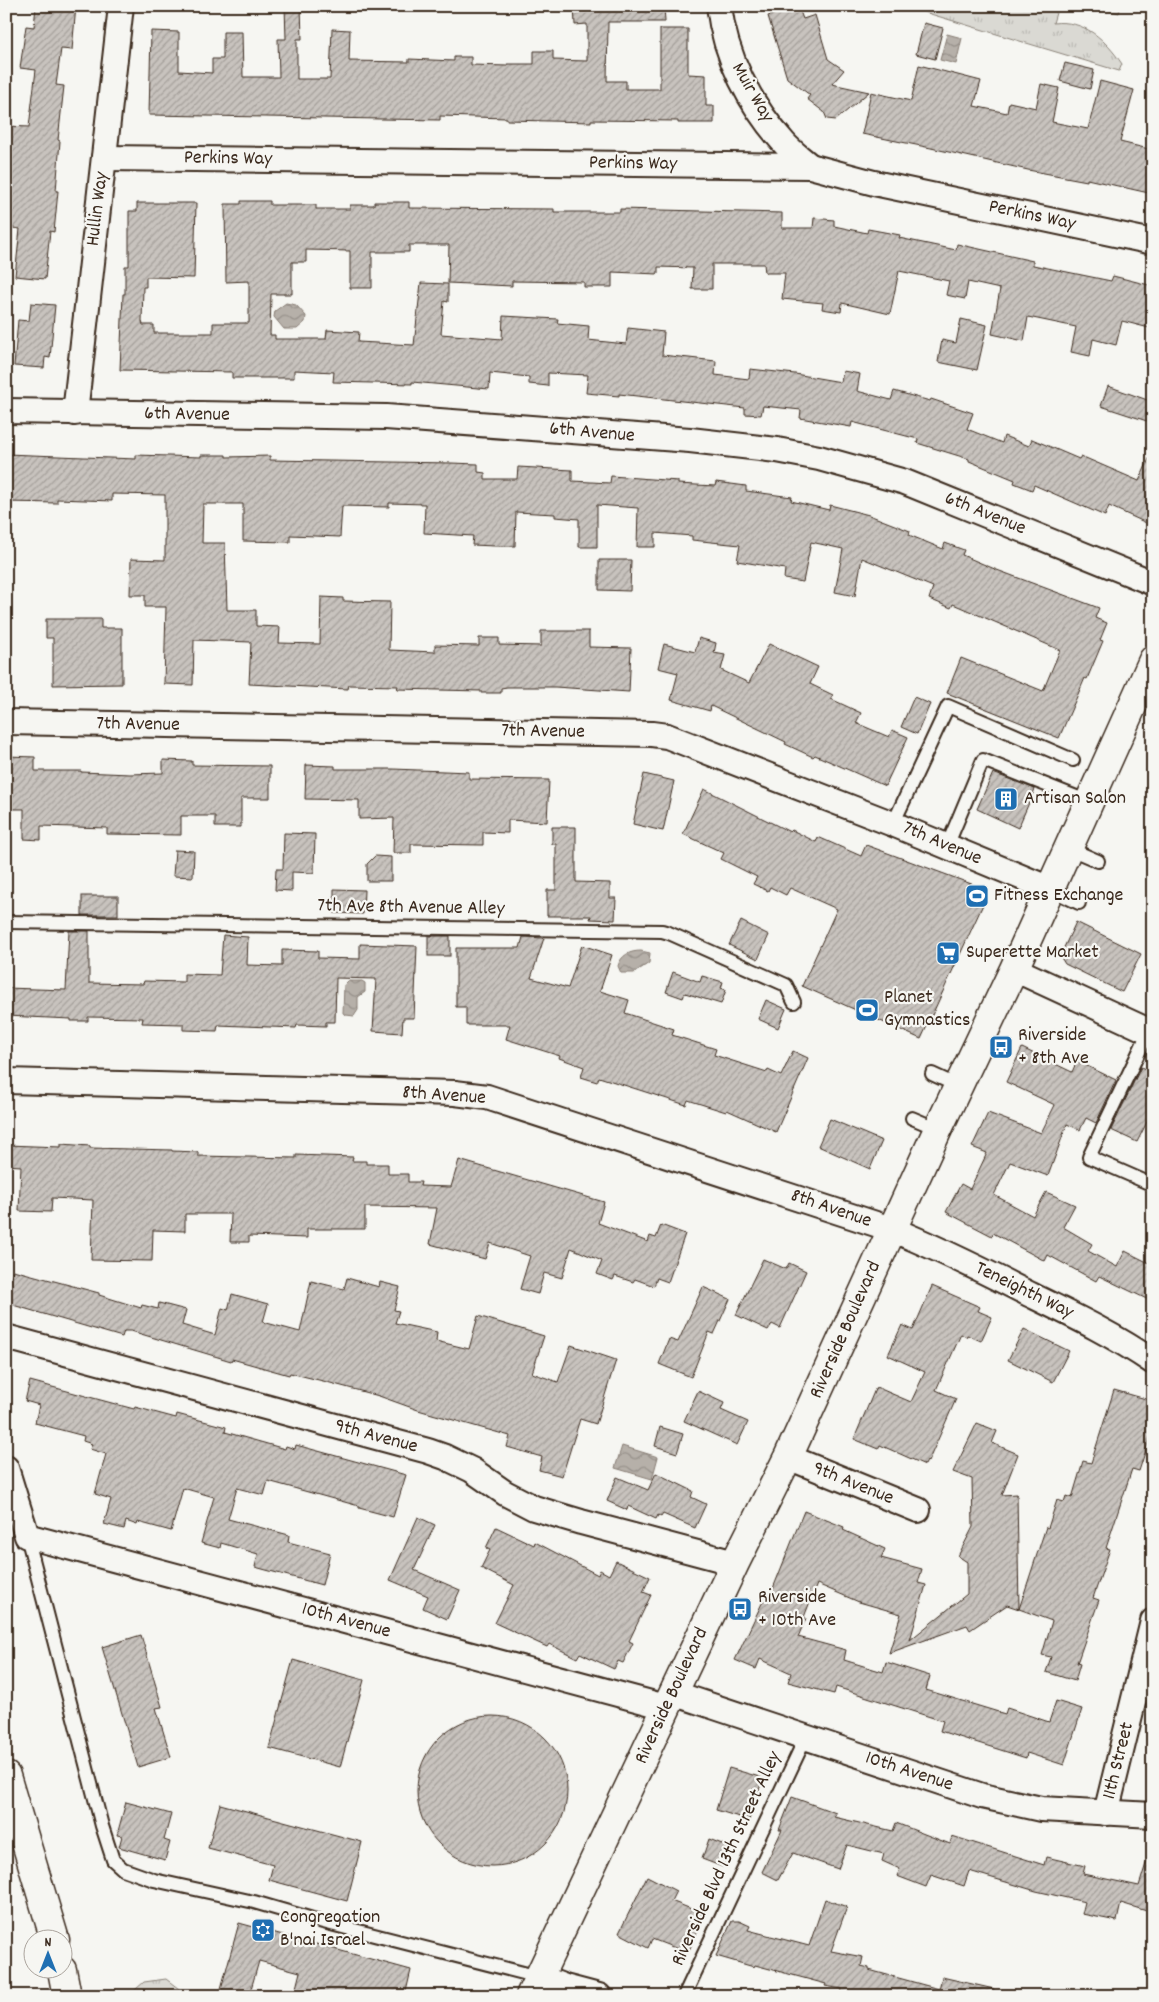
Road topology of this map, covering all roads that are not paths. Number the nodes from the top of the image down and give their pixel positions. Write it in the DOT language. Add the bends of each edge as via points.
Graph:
graph roads {
  1 [pos="121,6"];
  2 [pos="719,6"];
  3 [pos="104,158"];
  4 [pos="810,166"];
  5 [pos="1153,242"];
  6 [pos="6,411"];
  7 [pos="75,413"];
  8 [pos="1153,583"];
  9 [pos="1153,660"];
  10 [pos="1147,687"];
  11 [pos="6,722"];
  12 [pos="1074,760"];
  13 [pos="1089,802"];
  14 [pos="893,824"];
  15 [pos="946,846"];
  16 [pos="1068,848"];
  17 [pos="1098,861"];
  18 [pos="1050,889"];
  19 [pos="1079,902"];
  20 [pos="6,922"];
  21 [pos="1014,969"];
  22 [pos="794,1002"];
  23 [pos="1151,1032"];
  24 [pos="932,1074"];
  25 [pos="6,1081"];
  26 [pos="958,1086"];
  27 [pos="912,1118"];
  28 [pos="938,1129"];
  29 [pos="1153,1185"];
  30 [pos="891,1229"];
  31 [pos="6,1337"];
  32 [pos="1153,1362"];
  33 [pos="788,1457"];
  34 [pos="6,1468"];
  35 [pos="918,1510"];
  36 [pos="27,1536"];
  37 [pos="735,1563"];
  38 [pos="1153,1621"];
  39 [pos="669,1700"];
  40 [pos="805,1738"];
  41 [pos="6,1776"];
  42 [pos="1106,1813"];
  43 [pos="1153,1815"];
  44 [pos="52,1930"];
  45 [pos="64,1980"];
  46 [pos="534,1986"];
  47 [pos="67,1996"];
  48 [pos="599,1996"];
  49 [pos="684,1996"];
  1 -- 3 [label="street, Hullin Way"];
  2 -- 4 [label="street, Muir Way" via="722,29 747,91 769,125"];
  3 -- 4 [label="street, Perkins Way"];
  3 -- 7 [label="street, Hullin Way"];
  4 -- 5 [label="street, Perkins Way" via="874,183"];
  6 -- 7 [label="street, 6th Avenue"];
  7 -- 8 [label="street, 6th Avenue" via="419,419 777,450 905,482"];
  9 -- 10 [label="main road, Riverside Boulevard"];
  10 -- 13 [label="main road, Riverside Boulevard"];
  11 -- 14 [label="street, 7th Avenue" via="652,734 683,741"];
  12 -- 14 [label="lane" via="948,706"];
  13 -- 15 [label="lane" via="983,760"];
  13 -- 16 [label="main road, Riverside Boulevard"];
  14 -- 15 [label="street, 7th Avenue"];
  15 -- 18 [label="street, 7th Avenue"];
  16 -- 17 [label="lane"];
  16 -- 18 [label="main road, Riverside Boulevard"];
  18 -- 19 [label="lane"];
  18 -- 21 [label="main road, Riverside Boulevard"];
  20 -- 22 [label="lane, 7th Ave 8th Avenue Alley" via="662,931 786,985"];
  21 -- 23 [label="street"];
  21 -- 26 [label="main road, Riverside Boulevard"];
  23 -- 29 [label="lane" via="1089,1158"];
  24 -- 26 [label="lane"];
  25 -- 30 [label="street, 8th Avenue" via="473,1094"];
  26 -- 28 [label="main road, Riverside Boulevard"];
  27 -- 28 [label="lane"];
  28 -- 30 [label="main road, Riverside Boulevard"];
  30 -- 32 [label="street, Teneighth Way" via="1076,1317"];
  30 -- 33 [label="main road, Riverside Boulevard"];
  31 -- 37 [label="street, 9th Avenue" via="428,1451 472,1470 534,1508"];
  33 -- 35 [label="street, 9th Avenue"];
  33 -- 37 [label="main road, Riverside Boulevard"];
  34 -- 36 [label="street"];
  36 -- 39 [label="street, 10th Avenue"];
  36 -- 46 [label="lane" via="102,1826 113,1860 123,1869 154,1880 254,1902"];
  37 -- 39 [label="main road, Riverside Boulevard"];
  38 -- 42 [label="street, 11th Street"];
  39 -- 40 [label="street, 10th Avenue"];
  39 -- 46 [label="main road, Riverside Boulevard"];
  40 -- 42 [label="street, 10th Avenue" via="982,1796 1041,1809"];
  40 -- 49 [label="lane, Riverside Blvd 13th Street Alley"];
  41 -- 44 [label="main road"];
  42 -- 43 [label="street, 10th Avenue"];
  45 -- 47 [label="main road"];
  46 -- 48 [label="street" via="565,1987"];
}
